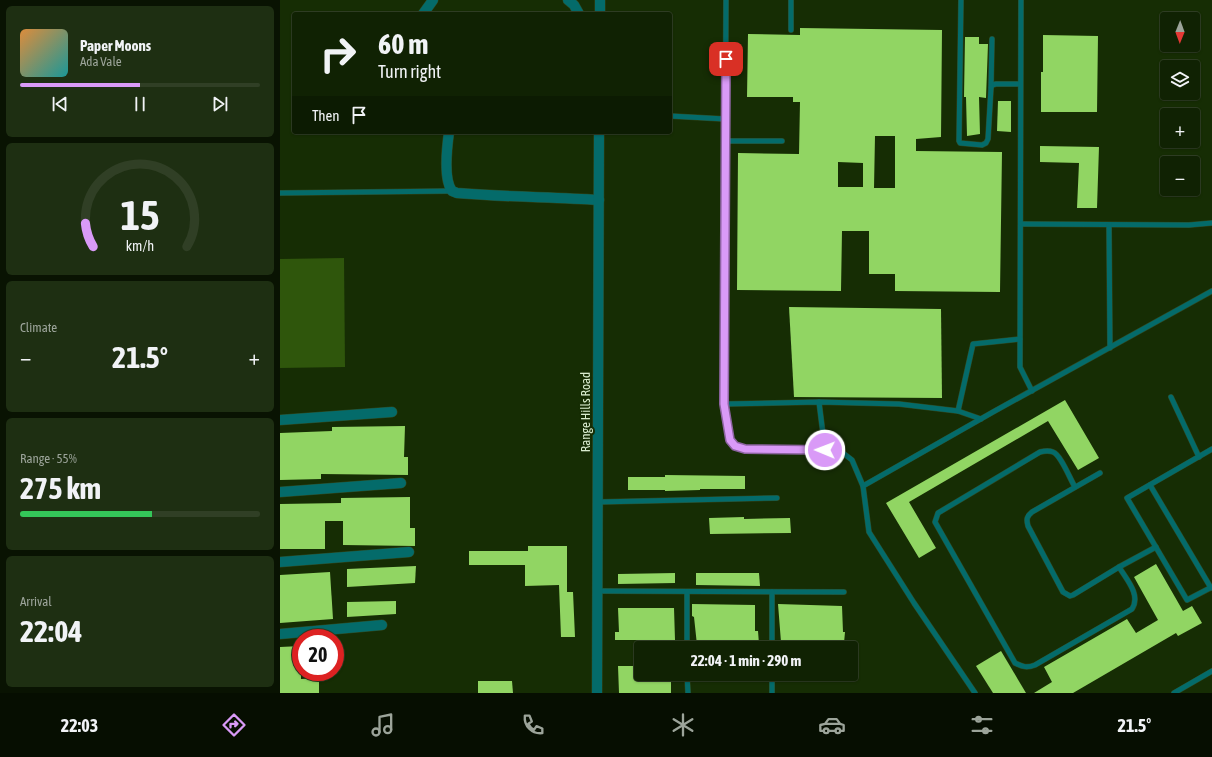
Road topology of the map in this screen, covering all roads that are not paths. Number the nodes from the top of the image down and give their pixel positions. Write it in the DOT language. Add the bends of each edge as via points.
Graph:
graph roads {
  1 [pos="433,0"];
  2 [pos="568,0"];
  3 [pos="600,0"];
  4 [pos="726,0"];
  5 [pos="791,0"];
  6 [pos="961,0"];
  7 [pos="1021,0"];
  8 [pos="424,12"];
  9 [pos="578,12"];
  10 [pos="600,12"];
  11 [pos="791,30"];
  12 [pos="992,39"];
  13 [pos="1020,84"];
  14 [pos="991,88"];
  15 [pos="672,116"];
  16 [pos="725,119"];
  17 [pos="448,134"];
  18 [pos="599,134"];
  19 [pos="725,141"];
  20 [pos="782,141"];
  21 [pos="452,191"];
  22 [pos="280,193"];
  23 [pos="599,200"];
  24 [pos="1212,223"];
  25 [pos="1020,224"];
  26 [pos="1109,225"];
  27 [pos="1212,291"];
  28 [pos="1020,339"];
  29 [pos="1110,348"];
  30 [pos="1032,390"];
  31 [pos="1171,397"];
  32 [pos="819,402"];
  33 [pos="724,404"];
  34 [pos="958,411"];
  35 [pos="392,412"];
  36 [pos="981,419"];
  37 [pos="280,420"];
  38 [pos="1212,449"];
  39 [pos="825,450"];
  40 [pos="1199,456"];
  41 [pos="1100,473"];
  42 [pos="401,482"];
  43 [pos="1150,485"];
  44 [pos="863,486"];
  45 [pos="1075,487"];
  46 [pos="280,492"];
  47 [pos="776,498"];
  48 [pos="598,502"];
  49 [pos="1156,548"];
  50 [pos="409,552"];
  51 [pos="280,562"];
  52 [pos="1119,567"];
  53 [pos="1212,588"];
  54 [pos="598,591"];
  55 [pos="687,592"];
  56 [pos="772,592"];
  57 [pos="844,592"];
  58 [pos="382,626"];
  59 [pos="280,634"];
  60 [pos="687,641"];
  61 [pos="772,641"];
  62 [pos="1212,671"];
  63 [pos="688,681"];
  64 [pos="772,681"];
  65 [pos="597,693"];
  66 [pos="688,693"];
  67 [pos="772,693"];
  68 [pos="975,693"];
  69 [pos="1174,693"];
  1 -- 8 [label="street"];
  2 -- 9 [label="street"];
  3 -- 10 [label="street"];
  4 -- 16 [label="lane"];
  5 -- 11 [label="lane"];
  6 -- 14 [label="lane" via="961,144 982,145 988,141"];
  7 -- 13 [label="lane"];
  12 -- 14 [label="lane"];
  13 -- 14 [label="lane" via="996,84"];
  13 -- 25 [label="lane"];
  15 -- 16 [label="lane"];
  16 -- 19 [label="lane"];
  17 -- 21 [label="street" via="448,183"];
  18 -- 23 [label="street, Range Hills Road"];
  19 -- 20 [label="lane"];
  19 -- 33 [label="lane"];
  21 -- 22 [label="lane"];
  21 -- 23 [label="street"];
  23 -- 48 [label="street, Range Hills Road"];
  24 -- 26 [label="lane"];
  25 -- 26 [label="lane"];
  25 -- 28 [label="lane"];
  26 -- 29 [label="lane"];
  27 -- 29 [label="lane"];
  28 -- 30 [label="lane" via="1020,367"];
  28 -- 34 [label="lane" via="972,344"];
  29 -- 30 [label="lane"];
  30 -- 36 [label="lane"];
  31 -- 40 [label="lane"];
  32 -- 33 [label="lane"];
  32 -- 34 [label="lane" via="899,404"];
  32 -- 39 [label="lane"];
  33 -- 39 [label="lane" via="730,440 735,446 745,449"];
  34 -- 36 [label="lane"];
  35 -- 37 [label="street"];
  36 -- 44 [label="lane"];
  38 -- 40 [label="lane"];
  39 -- 44 [label="lane" via="843,453 852,460"];
  40 -- 43 [label="lane"];
  41 -- 45 [label="lane"];
  42 -- 46 [label="street"];
  43 -- 49 [label="lane" via="1126,498"];
  43 -- 53 [label="lane"];
  44 -- 68 [label="lane" via="869,532"];
  45 -- 52 [label="lane" via="1032,512 1027,519 1028,526 1063,592 1073,595"];
  45 -- 52 [label="lane" via="1058,456 1053,452 1040,452 938,514 935,522 1012,658 1023,667 1035,666 1132,609 1136,600 1135,594"];
  47 -- 48 [label="lane"];
  48 -- 54 [label="street, Range Hills Road"];
  49 -- 52 [label="lane"];
  49 -- 53 [label="lane" via="1187,600"];
  50 -- 51 [label="street"];
  54 -- 55 [label="lane"];
  54 -- 65 [label="street, Range Hills Road"];
  55 -- 56 [label="lane"];
  55 -- 60 [label="lane"];
  56 -- 57 [label="lane"];
  56 -- 61 [label="lane"];
  58 -- 59 [label="street"];
  62 -- 69 [label="lane"];
  63 -- 66 [label="lane"];
  64 -- 67 [label="lane"];
}
